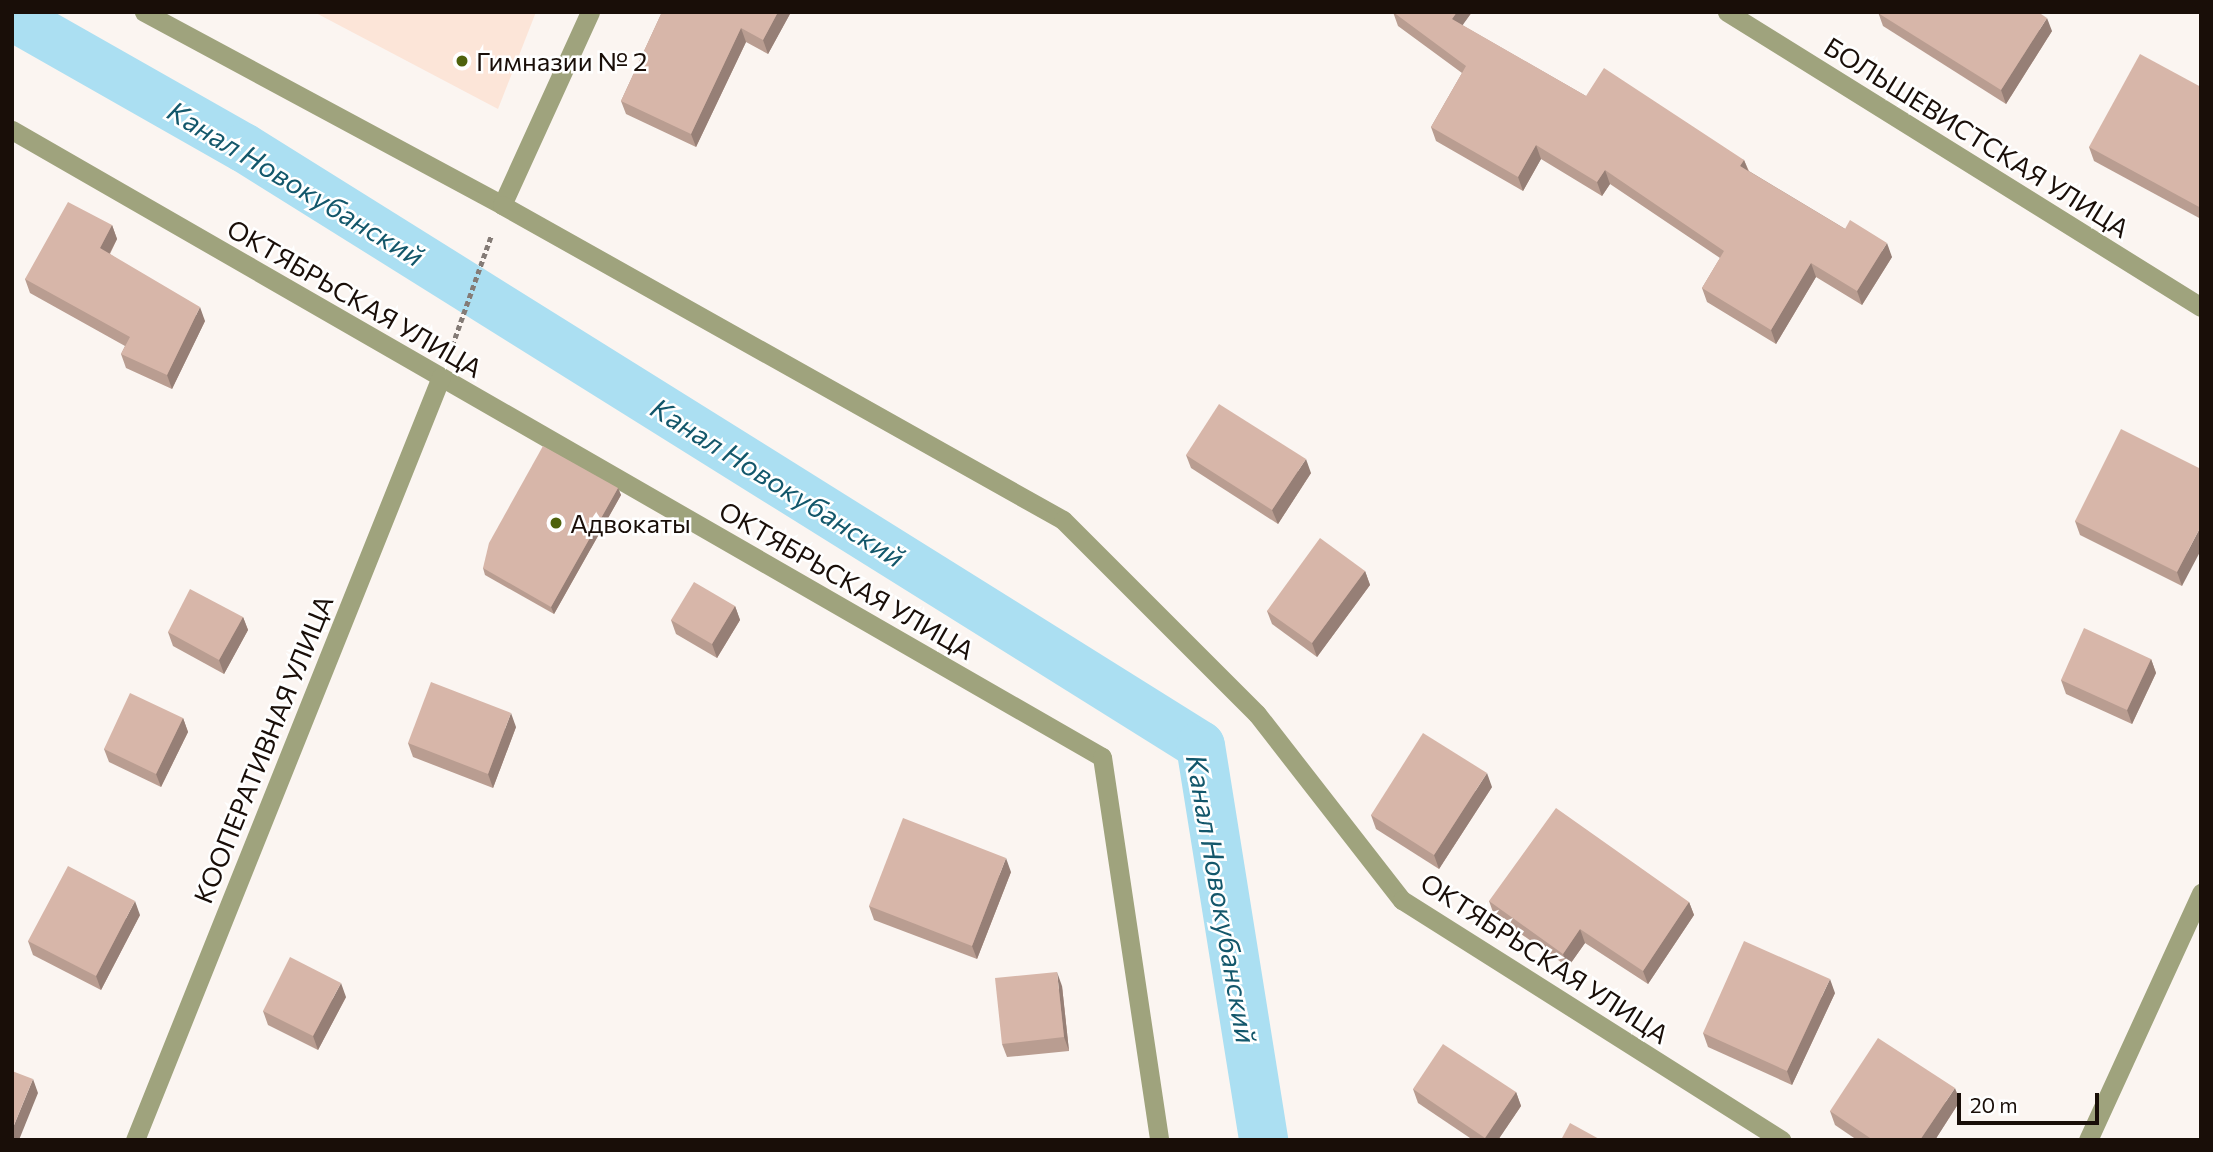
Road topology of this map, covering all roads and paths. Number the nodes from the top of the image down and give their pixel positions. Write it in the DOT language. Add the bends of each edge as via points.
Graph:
graph roads {
  1 [pos="144,12"];
  2 [pos="590,12"];
  3 [pos="1727,12"];
  4 [pos="12,130"];
  5 [pos="502,205"];
  6 [pos="2201,307"];
  7 [pos="441,377"];
  8 [pos="2201,892"];
  9 [pos="135,1140"];
  10 [pos="1158,1140"];
  11 [pos="1781,1140"];
  12 [pos="2088,1140"];
  1 -- 5 [label="street, ОКТЯБРЬСКАЯ УЛИЦА"];
  2 -- 5 [label="street"];
  3 -- 6 [label="street, БОЛЬШЕВИСТСКАЯ УЛИЦА"];
  4 -- 7 [label="street, ОКТЯБРЬСКАЯ УЛИЦА"];
  5 -- 7 [label="path"];
  5 -- 11 [label="street, ОКТЯБРЬСКАЯ УЛИЦА" via="1063,520 1257,714 1402,900"];
  7 -- 9 [label="street, КООПЕРАТИВНАЯ УЛИЦА"];
  7 -- 10 [label="street, ОКТЯБРЬСКАЯ УЛИЦА" via="1102,757"];
  8 -- 12 [label="street"];
}
